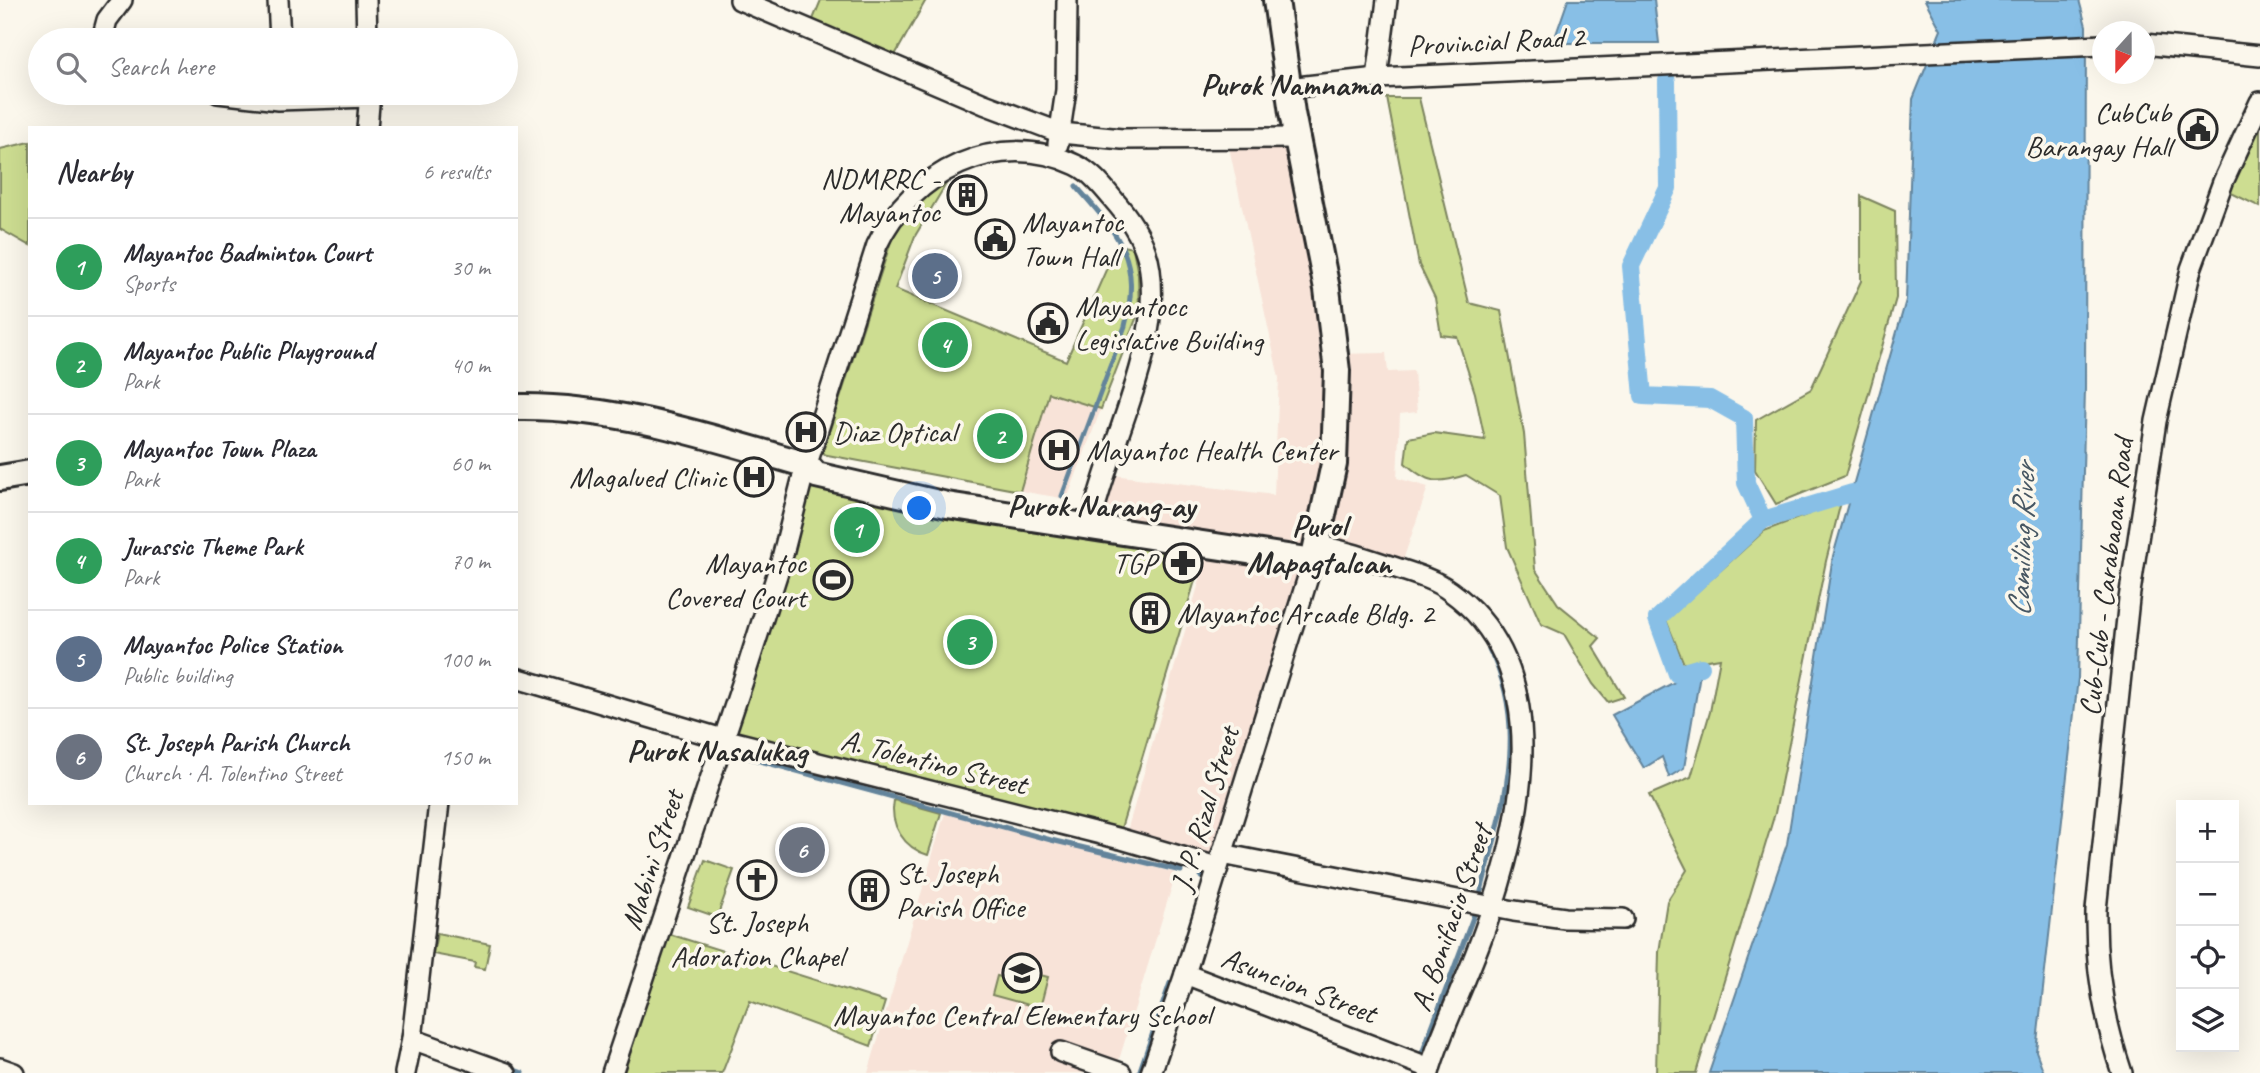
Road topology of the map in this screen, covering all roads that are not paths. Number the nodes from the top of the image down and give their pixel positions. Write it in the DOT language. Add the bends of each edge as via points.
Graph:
graph roads {
  1 [pos="122,0"];
  2 [pos="278,0"];
  3 [pos="366,0"];
  4 [pos="740,0"];
  5 [pos="1067,0"];
  6 [pos="1276,0"];
  7 [pos="1387,0"];
  8 [pos="104,28"];
  9 [pos="279,28"];
  10 [pos="367,28"];
  11 [pos="2092,45"];
  12 [pos="2155,45"];
  13 [pos="2260,56"];
  14 [pos="1377,78"];
  15 [pos="1288,88"];
  16 [pos="2260,102"];
  17 [pos="369,105"];
  18 [pos="367,126"];
  19 [pos="1061,133"];
  20 [pos="1296,138"];
  21 [pos="1055,158"];
  22 [pos="518,407"];
  23 [pos="807,465"];
  24 [pos="28,474"];
  25 [pos="0,478"];
  26 [pos="1091,521"];
  27 [pos="1321,552"];
  28 [pos="518,679"];
  29 [pos="723,739"];
  30 [pos="439,805"];
  31 [pos="1220,861"];
  32 [pos="1493,907"];
  33 [pos="1623,919"];
  34 [pos="1185,974"];
  35 [pos="412,1039"];
  36 [pos="1062,1052"];
  37 [pos="0,1068"];
  38 [pos="1429,1070"];
  39 [pos="14,1073"];
  40 [pos="405,1073"];
  41 [pos="506,1073"];
  42 [pos="612,1073"];
  43 [pos="1121,1073"];
  44 [pos="1151,1073"];
  45 [pos="2122,1073"];
  1 -- 8 [label="street"];
  2 -- 9 [label="street"];
  3 -- 10 [label="street"];
  4 -- 19 [label="street"];
  5 -- 19 [label="street"];
  6 -- 15 [label="main road"];
  7 -- 14 [label="street"];
  11 -- 14 [label="street, Provincial Road 2"];
  12 -- 13 [label="street"];
  14 -- 15 [label="street, Provincial Road 2"];
  15 -- 20 [label="main road"];
  16 -- 45 [label="street, Cub-Cub - Carabaoan Road" via="2223,182 2191,269 2143,495 2096,910 2095,942 2105,1010"];
  17 -- 18 [label="street"];
  19 -- 20 [label="street" via="1122,139"];
  19 -- 21 [label="street"];
  20 -- 27 [label="main road" via="1327,289 1337,371 1334,464"];
  21 -- 23 [label="street, Mabini Street" via="1012,152 969,160 921,186 894,212 877,245"];
  21 -- 26 [label="street, Mabini Street" via="1076,165 1108,193 1136,230 1151,272 1142,357"];
  22 -- 23 [label="main road" via="621,417"];
  23 -- 26 [label="main road" via="819,459 942,496"];
  23 -- 29 [label="street, Mabini Street" via="781,562"];
  24 -- 25 [label="main road"];
  26 -- 27 [label="main road"];
  27 -- 31 [label="street, J. P. Rizal Street"];
  27 -- 32 [label="street, A. Bonifacio Street" via="1420,576 1450,591 1486,626 1506,659 1521,724 1521,786"];
  28 -- 29 [label="street, A. Tolentino Street"];
  29 -- 31 [label="street, A. Tolentino Street"];
  29 -- 42 [label="street, Mabini Street"];
  30 -- 35 [label="street"];
  31 -- 32 [label="street, A. Tolentino Street"];
  31 -- 34 [label="street, J. P. Rizal Street"];
  32 -- 33 [label="street, A. Tolentino Street" via="1565,918"];
  32 -- 38 [label="street, A. Bonifacio Street"];
  34 -- 38 [label="street, Asuncion Street"];
  34 -- 44 [label="street, J. P. Rizal Street"];
  35 -- 40 [label="street"];
  35 -- 41 [label="street"];
  36 -- 43 [label="street"];
  37 -- 39 [label="street"];
}
